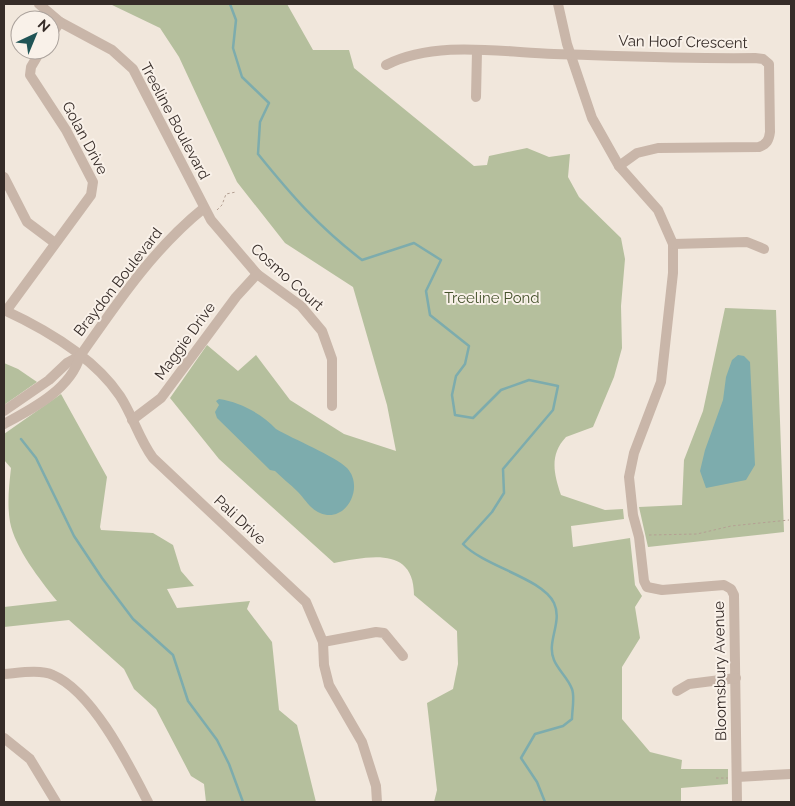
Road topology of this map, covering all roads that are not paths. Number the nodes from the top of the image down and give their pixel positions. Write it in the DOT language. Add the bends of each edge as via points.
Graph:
graph roads {
  1 [pos="558,4"];
  2 [pos="60,22"];
  3 [pos="477,51"];
  4 [pos="570,55"];
  5 [pos="35,60"];
  6 [pos="386,65"];
  7 [pos="476,97"];
  8 [pos="618,166"];
  9 [pos="4,177"];
  10 [pos="208,210"];
  11 [pos="56,244"];
  12 [pos="673,244"];
  13 [pos="764,249"];
  14 [pos="257,274"];
  15 [pos="5,310"];
  16 [pos="80,356"];
  17 [pos="332,406"];
  18 [pos="4,411"];
  19 [pos="132,420"];
  20 [pos="4,424"];
  21 [pos="323,642"];
  22 [pos="404,656"];
  23 [pos="4,674"];
  24 [pos="736,678"];
  25 [pos="677,691"];
  26 [pos="4,738"];
  27 [pos="791,774"];
  28 [pos="733,778"];
  29 [pos="56,802"];
  30 [pos="148,802"];
  31 [pos="377,802"];
  32 [pos="737,802"];
  1 -- 4 [label="street, Bloomsbury Avenue"];
  2 -- 10 [label="street, Treeline Boulevard" via="112,50 133,69"];
  3 -- 4 [label="street"];
  3 -- 6 [label="street" via="403,56"];
  3 -- 7 [label="street"];
  4 -- 8 [label="street, Bloomsbury Avenue" via="588,110"];
  4 -- 8 [label="street, Van Hoof Crescent" via="755,58 769,64 770,138 764,145 658,148 638,153"];
  5 -- 11 [label="street, Golan Drive" via="30,76 76,147 94,188"];
  8 -- 12 [label="street, Bloomsbury Avenue" via="658,210"];
  9 -- 11 [label="street" via="27,222"];
  10 -- 14 [label="street, Cosmo Court" via="211,220"];
  10 -- 16 [label="street, Braydon Boulevard" via="181,226 152,257"];
  11 -- 15 [label="street, Golan Drive"];
  12 -- 13 [label="street" via="747,242"];
  12 -- 24 [label="street, Bloomsbury Avenue" via="662,372 652,410 634,452 629,478 631,504 644,581 648,588 662,590 724,585 731,589 734,595"];
  14 -- 17 [label="street, Cosmo Court" via="301,306 322,331 332,359"];
  14 -- 19 [label="street, Maggie Drive" via="236,297 161,398"];
  15 -- 16 [label="street, Pali Drive" via="45,330"];
  16 -- 18 [label="street, Braydon Boulevard"];
  16 -- 19 [label="street, Pali Drive" via="114,388"];
  16 -- 20 [label="street, Braydon Boulevard" via="76,370 59,387"];
  19 -- 21 [label="street, Pali Drive" via="145,447 162,468 300,596 311,611"];
  21 -- 22 [label="street" via="384,633"];
  21 -- 31 [label="street, Pali Drive" via="329,685 362,742 376,786"];
  23 -- 30 [label="street" via="52,674 72,689 110,734"];
  24 -- 25 [label="street" via="689,684"];
  24 -- 28 [label="street, Bloomsbury Avenue"];
  26 -- 29 [label="street" via="30,759"];
  27 -- 28 [label="street"];
  28 -- 32 [label="street, Bloomsbury Avenue"];
}
